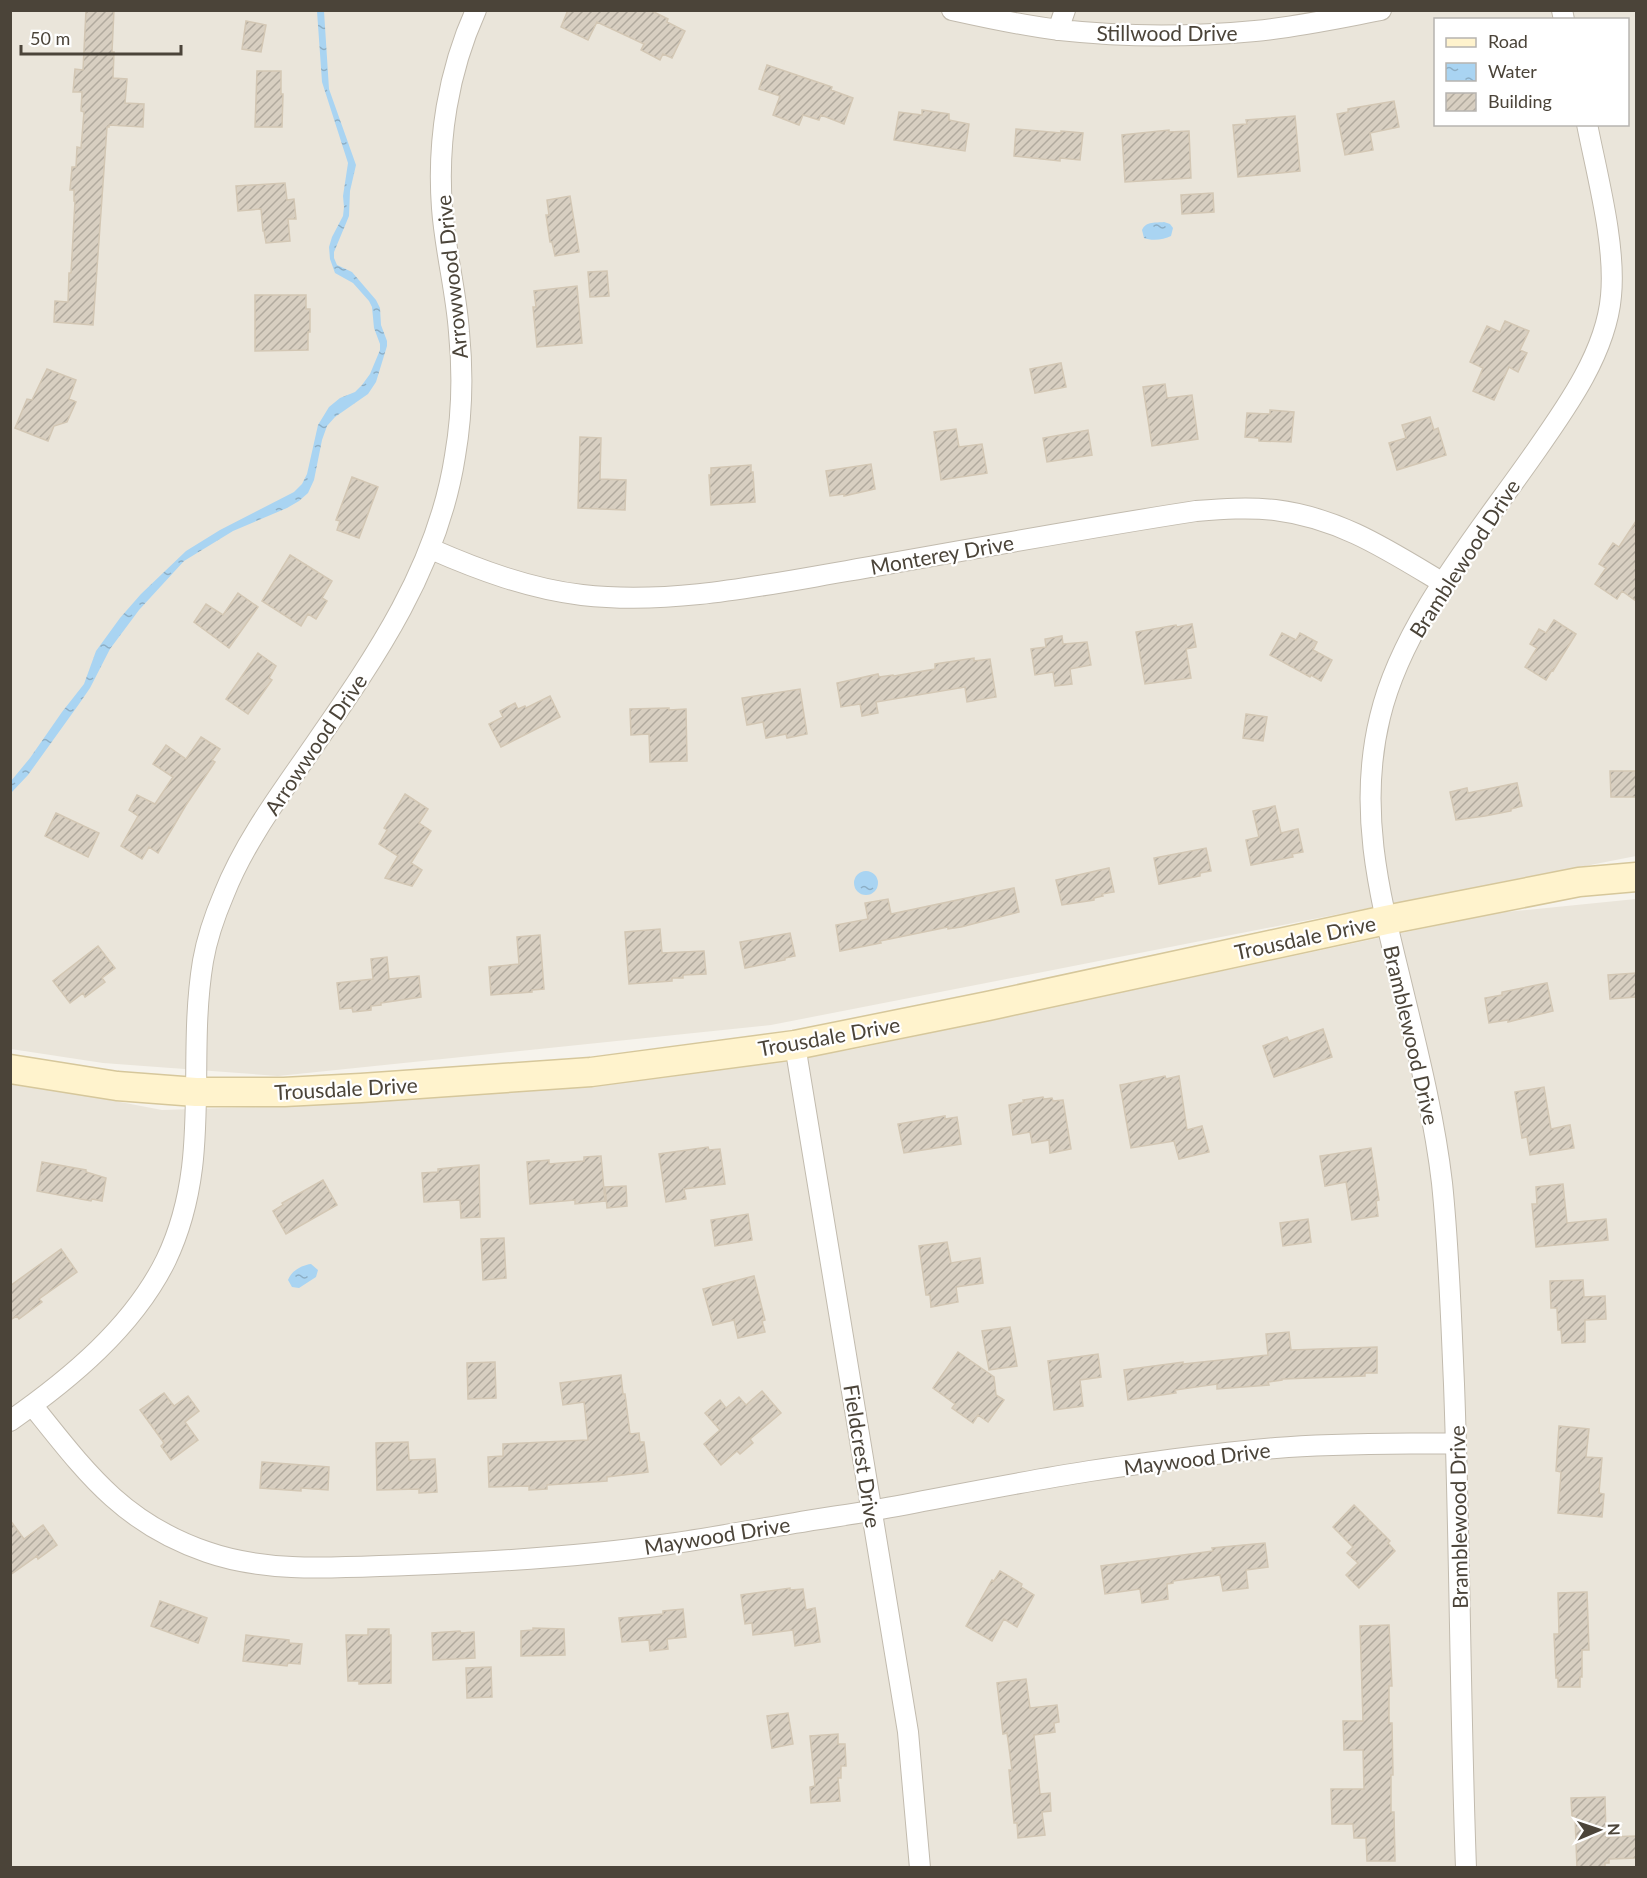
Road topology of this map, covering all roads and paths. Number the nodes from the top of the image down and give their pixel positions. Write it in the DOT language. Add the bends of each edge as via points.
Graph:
graph roads {
  1 [pos="476,10"];
  2 [pos="952,10"];
  3 [pos="1065,10"];
  4 [pos="1381,10"];
  5 [pos="1014,16"];
  6 [pos="1058,30"];
  7 [pos="1587,126"];
  8 [pos="430,549"];
  9 [pos="1443,583"];
  10 [pos="1636,877"];
  11 [pos="1386,920"];
  12 [pos="795,1045"];
  13 [pos="10,1069"];
  14 [pos="196,1092"];
  15 [pos="32,1405"];
  16 [pos="10,1421"];
  17 [pos="1456,1443"];
  18 [pos="872,1511"];
  19 [pos="920,1868"];
  20 [pos="1466,1868"];
  1 -- 8 [label="street, Arrowwood Drive" via="453,77 442,145 442,213 459,331 460,401 451,479"];
  2 -- 5 [label="street, Stillwood Drive"];
  3 -- 6 [label="street"];
  4 -- 6 [label="street, Stillwood Drive" via="1217,34"];
  5 -- 6 [label="street, Stillwood Drive"];
  7 -- 9 [label="street, Bramblewood Drive" via="1612,275 1601,338 1560,416"];
  8 -- 9 [label="street, Monterey Drive" via="503,577 562,592 613,598 664,597 774,583 1196,511 1257,508 1314,517 1350,530"];
  8 -- 14 [label="street, Arrowwood Drive" via="390,629 251,839 224,894 203,960"];
  9 -- 11 [label="street, Bramblewood Drive" via="1400,658 1381,713 1371,766 1371,831"];
  10 -- 11 [label="street, Trousdale Drive" via="1579,882"];
  11 -- 12 [label="street, Trousdale Drive"];
  11 -- 17 [label="street, Bramblewood Drive" via="1423,1076 1442,1178"];
  12 -- 14 [label="street, Trousdale Drive" via="591,1072 339,1090"];
  12 -- 18 [label="street, Fieldcrest Drive"];
  13 -- 14 [label="street, Trousdale Drive" via="117,1086"];
  14 -- 15 [label="street, Arrowwood Drive" via="194,1160 187,1199 175,1239 156,1280 114,1335"];
  15 -- 16 [label="street, Arrowwood Drive"];
  15 -- 18 [label="street, Maywood Drive" via="93,1480 139,1519 197,1549 254,1563 336,1567 571,1556"];
  17 -- 18 [label="street, Maywood Drive" via="1330,1445 1181,1458"];
  17 -- 20 [label="street, Bramblewood Drive"];
  18 -- 19 [label="street, Fieldcrest Drive" via="908,1732"];
}
